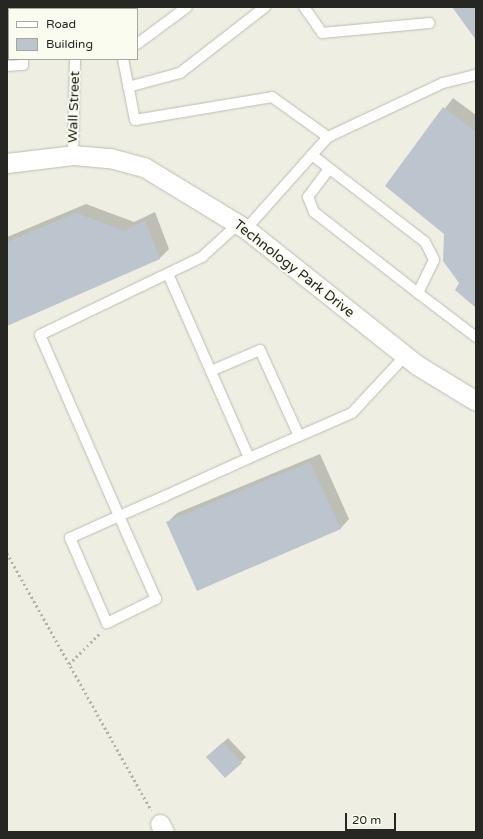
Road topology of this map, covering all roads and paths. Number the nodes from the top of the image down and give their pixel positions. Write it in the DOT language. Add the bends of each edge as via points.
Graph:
graph roads {
  1 [pos="187,7"];
  2 [pos="265,7"];
  3 [pos="304,7"];
  4 [pos="430,22"];
  5 [pos="138,43"];
  6 [pos="23,60"];
  7 [pos="75,60"];
  8 [pos="123,60"];
  9 [pos="7,66"];
  10 [pos="476,75"];
  11 [pos="128,87"];
  12 [pos="328,137"];
  13 [pos="72,155"];
  14 [pos="312,155"];
  15 [pos="7,163"];
  16 [pos="329,169"];
  17 [pos="242,226"];
  18 [pos="168,274"];
  19 [pos="418,293"];
  20 [pos="476,338"];
  21 [pos="405,356"];
  22 [pos="211,371"];
  23 [pos="476,401"];
  24 [pos="299,436"];
  25 [pos="250,458"];
  26 [pos="119,516"];
  27 [pos="7,553"];
  28 [pos="107,623"];
  29 [pos="69,664"];
  30 [pos="162,828"];
  1 -- 5 [label="lane"];
  2 -- 11 [label="lane" via="180,72"];
  3 -- 4 [label="lane" via="322,33"];
  6 -- 9 [label="lane" via="23,65"];
  7 -- 13 [label="lane, Wall Street"];
  8 -- 11 [label="lane"];
  10 -- 12 [label="lane" via="443,83"];
  11 -- 12 [label="lane" via="135,120 272,97"];
  12 -- 14 [label="lane"];
  13 -- 15 [label="street, Technology Park Drive"];
  13 -- 17 [label="street, Technology Park Drive" via="110,158 144,168"];
  14 -- 16 [label="lane"];
  14 -- 17 [label="lane"];
  16 -- 19 [label="lane" via="425,242 434,260"];
  16 -- 19 [label="lane" via="308,197 314,212"];
  17 -- 18 [label="lane" via="202,257"];
  17 -- 21 [label="street, Technology Park Drive"];
  18 -- 22 [label="lane"];
  18 -- 26 [label="lane" via="40,335"];
  19 -- 20 [label="lane"];
  21 -- 23 [label="street, Technology Park Drive"];
  21 -- 24 [label="lane" via="352,413"];
  22 -- 24 [label="lane" via="260,350"];
  22 -- 25 [label="lane"];
  24 -- 25 [label="lane"];
  25 -- 26 [label="lane"];
  26 -- 28 [label="lane" via="156,599"];
  26 -- 28 [label="lane" via="70,538"];
  27 -- 29 [label="path"];
  28 -- 29 [label="path"];
  29 -- 30 [label="path"];
}
